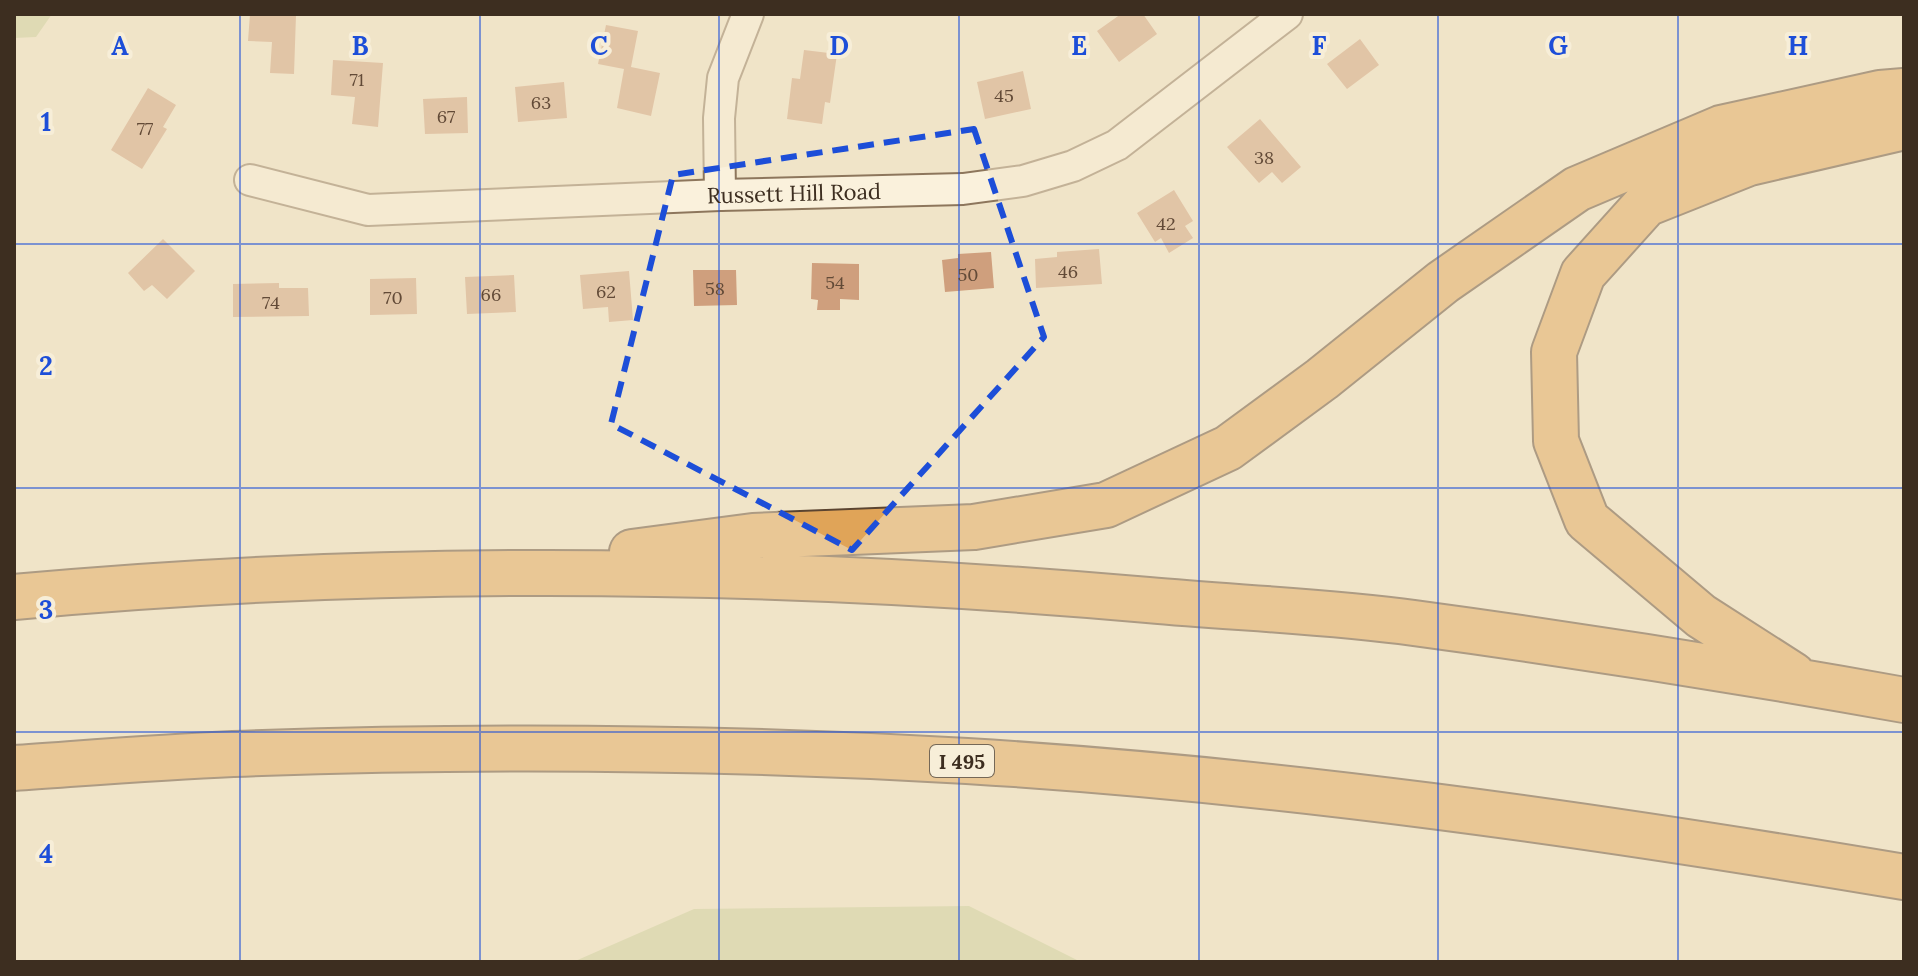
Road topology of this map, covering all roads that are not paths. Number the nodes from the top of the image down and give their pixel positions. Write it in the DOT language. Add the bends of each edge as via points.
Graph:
graph roads {
  1 [pos="748,14"];
  2 [pos="1287,14"];
  3 [pos="1904,91"];
  4 [pos="1904,127"];
  5 [pos="250,180"];
  6 [pos="720,195"];
  7 [pos="481,572"];
  8 [pos="14,597"];
  9 [pos="1806,683"];
  10 [pos="1904,700"];
  11 [pos="14,768"];
  12 [pos="1904,877"];
  1 -- 6 [label="street" via="723,78"];
  2 -- 6 [label="street, Russett Hill Road" via="1117,145 1073,166 1023,181 963,189"];
  3 -- 7 [label="highway" via="1721,128 1577,189 1443,282 1228,448 1106,505 974,527 753,536"];
  4 -- 9 [label="highway" via="1749,163 1646,204 1583,274 1554,352 1556,441 1587,520 1701,616"];
  5 -- 6 [label="street, Russett Hill Road" via="368,210"];
  7 -- 8 [label="highway" via="211,581"];
  7 -- 9 [label="highway" via="1001,587 1410,623"];
  9 -- 10 [label="highway"];
  11 -- 12 [label="highway, I 495" via="230,754 452,749 678,750 968,761 1258,786 1664,837"];
}
